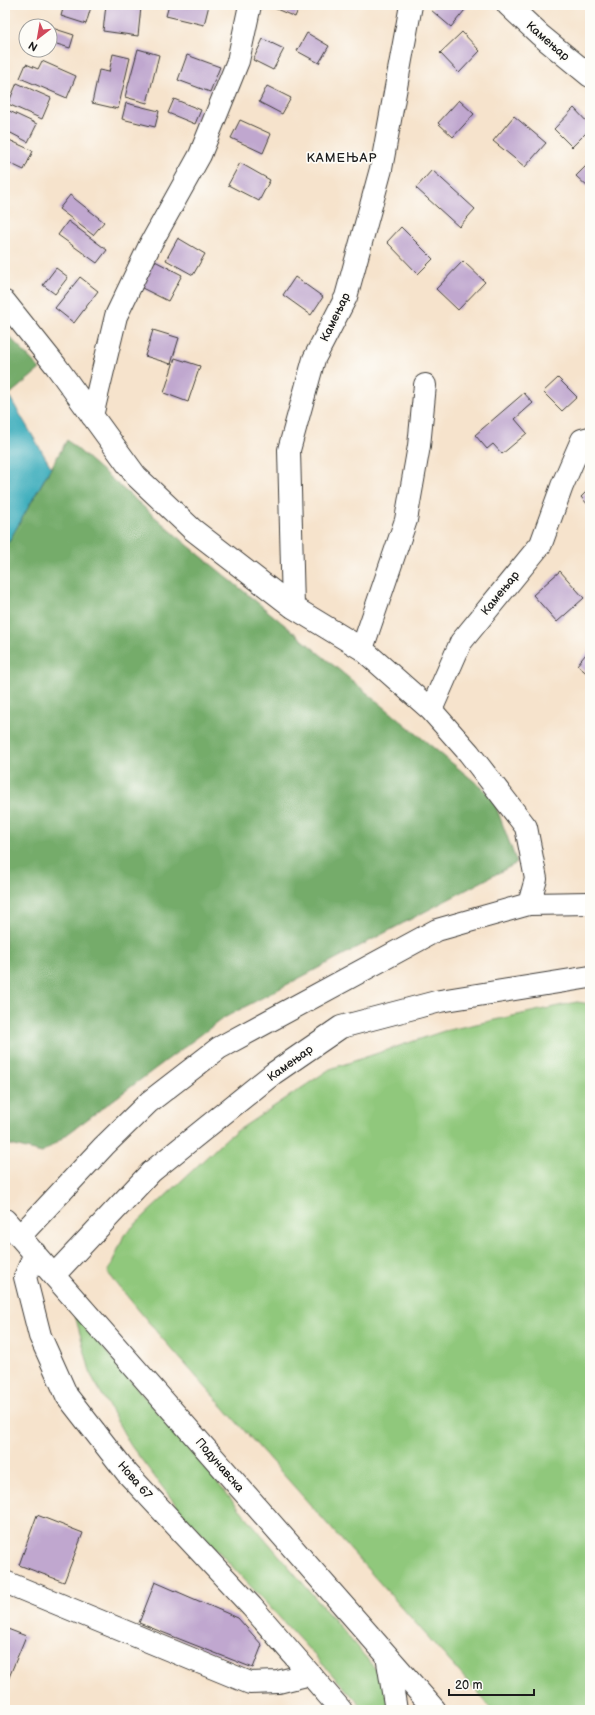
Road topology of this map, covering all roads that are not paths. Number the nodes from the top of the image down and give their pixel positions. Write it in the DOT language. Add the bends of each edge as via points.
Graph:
graph roads {
  1 [pos="250,5"];
  2 [pos="412,5"];
  3 [pos="508,5"];
  4 [pos="590,76"];
  5 [pos="5,302"];
  6 [pos="425,385"];
  7 [pos="92,416"];
  8 [pos="590,438"];
  9 [pos="293,607"];
  10 [pos="362,649"];
  11 [pos="431,710"];
  12 [pos="590,903"];
  13 [pos="529,904"];
  14 [pos="590,977"];
  15 [pos="5,1220"];
  16 [pos="20,1236"];
  17 [pos="35,1253"];
  18 [pos="54,1275"];
  19 [pos="5,1582"];
  20 [pos="387,1656"];
  21 [pos="310,1674"];
  22 [pos="341,1710"];
  23 [pos="396,1710"];
  24 [pos="435,1710"];
  1 -- 7 [label="street" via="238,61 200,155 150,245 116,316"];
  2 -- 9 [label="street, Камењар" via="381,169 346,298 314,359 289,450"];
  3 -- 4 [label="street, Камењар"];
  5 -- 7 [label="street"];
  6 -- 10 [label="street" via="419,446 406,520"];
  7 -- 9 [label="street" via="136,476 192,530"];
  8 -- 11 [label="street, Камењар" via="582,440 541,544 461,642"];
  9 -- 10 [label="street"];
  10 -- 11 [label="street"];
  11 -- 13 [label="street" via="469,753 526,827 536,879"];
  12 -- 13 [label="street"];
  13 -- 16 [label="street" via="437,930 219,1048 149,1102"];
  14 -- 18 [label="street, Камењар" via="440,1001 341,1027 274,1073 151,1172"];
  15 -- 16 [label="street, Подунавска"];
  16 -- 17 [label="street, Подунавска"];
  17 -- 18 [label="street, Подунавска"];
  17 -- 21 [label="street, Нова 67" via="25,1277 40,1336 67,1396 127,1473 252,1607"];
  18 -- 20 [label="street, Подунавска"];
  19 -- 21 [label="street" via="250,1683 278,1682"];
  20 -- 23 [label="street"];
  20 -- 24 [label="street, Подунавска"];
  21 -- 22 [label="street, Нова 67"];
}
